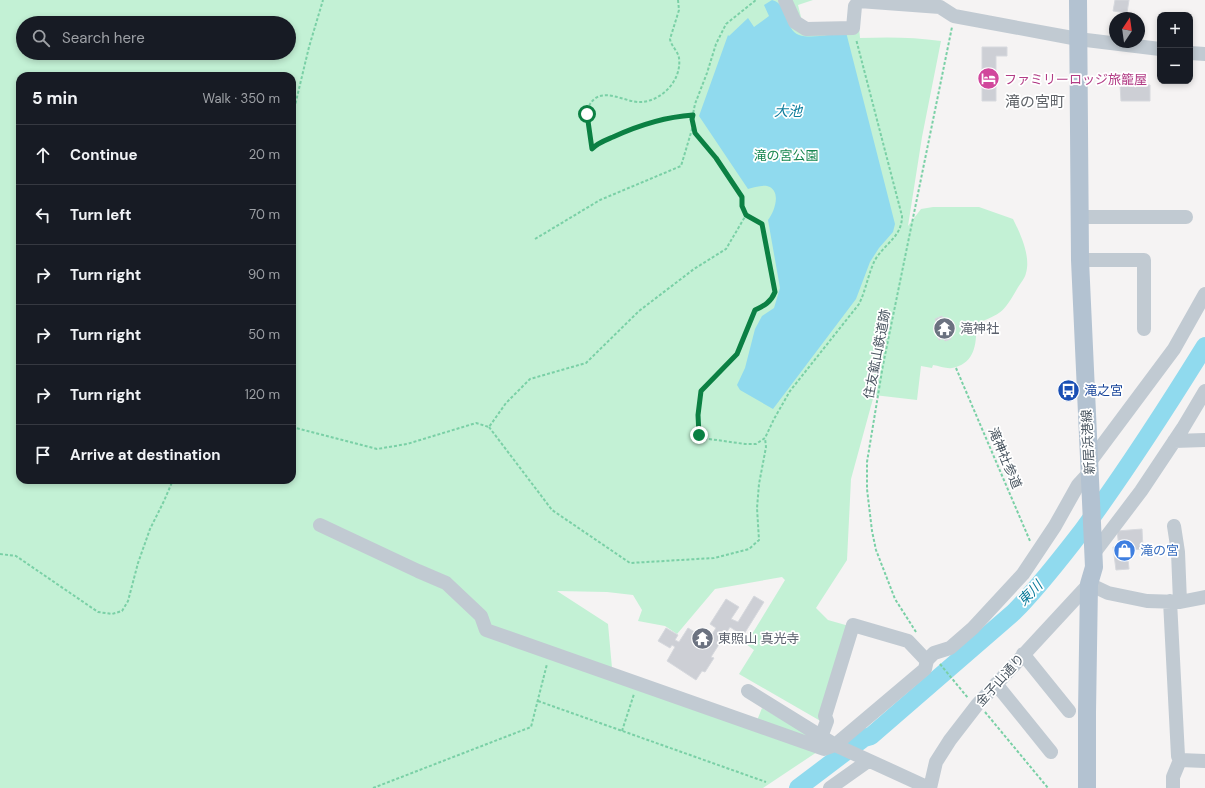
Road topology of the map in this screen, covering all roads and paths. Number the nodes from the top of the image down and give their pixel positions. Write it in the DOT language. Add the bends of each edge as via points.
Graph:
graph roads {
  1 [pos="323,0"];
  2 [pos="678,0"];
  3 [pos="756,0"];
  4 [pos="784,0"];
  5 [pos="1078,0"];
  6 [pos="954,16"];
  7 [pos="853,28"];
  8 [pos="1078,39"];
  9 [pos="1157,49"];
  10 [pos="1193,53"];
  11 [pos="1205,54"];
  12 [pos="296,101"];
  13 [pos="693,115"];
  14 [pos="693,126"];
  15 [pos="746,215"];
  16 [pos="1080,217"];
  17 [pos="1186,217"];
  18 [pos="535,239"];
  19 [pos="1080,260"];
  20 [pos="1205,294"];
  21 [pos="1144,329"];
  22 [pos="956,368"];
  23 [pos="1205,392"];
  24 [pos="489,427"];
  25 [pos="296,428"];
  26 [pos="765,438"];
  27 [pos="1205,440"];
  28 [pos="1174,441"];
  29 [pos="1090,474"];
  30 [pos="171,484"];
  31 [pos="320,524"];
  32 [pos="1174,526"];
  33 [pos="1093,547"];
  34 [pos="0,554"];
  35 [pos="1036,555"];
  36 [pos="1089,584"];
  37 [pos="1205,597"];
  38 [pos="1175,602"];
  39 [pos="920,636"];
  40 [pos="550,652"];
  41 [pos="1023,654"];
  42 [pos="932,658"];
  43 [pos="638,683"];
  44 [pos="996,684"];
  45 [pos="962,690"];
  46 [pos="748,691"];
  47 [pos="538,701"];
  48 [pos="977,705"];
  49 [pos="1069,711"];
  50 [pos="622,731"];
  51 [pos="822,737"];
  52 [pos="836,745"];
  53 [pos="1051,752"];
  54 [pos="866,760"];
  55 [pos="1180,760"];
  56 [pos="1205,761"];
  57 [pos="766,782"];
  58 [pos="373,788"];
  59 [pos="830,788"];
  60 [pos="929,788"];
  61 [pos="1048,788"];
  62 [pos="1087,788"];
  63 [pos="1173,788"];
  1 -- 12 [label="path"];
  2 -- 13 [label="path" via="679,10 670,39 679,58 676,79 660,96 651,100 640,102 602,95 590,102 587,114 592,149 636,126 665,118"];
  3 -- 13 [label="path" via="726,24 716,44"];
  4 -- 7 [label="street" via="795,22 806,29"];
  5 -- 8 [label="main road, 新居浜港線"];
  6 -- 7 [label="street" via="940,8 859,1 855,6"];
  6 -- 8 [label="street"];
  6 -- 39 [label="path, 住友鉱山鉄道跡" via="883,365 867,462 867,490 876,550 895,599"];
  7 -- 26 [label="path" via="902,222 898,234 875,261 859,304 790,391"];
  8 -- 9 [label="street"];
  8 -- 16 [label="main road, 新居浜港線"];
  10 -- 11 [label="street"];
  13 -- 14 [label="path"];
  14 -- 15 [label="path" via="695,133 716,158 742,197"];
  14 -- 18 [label="path" via="681,166 600,200"];
  15 -- 24 [label="path" via="726,249 694,269 639,311 586,362 530,379 506,403"];
  15 -- 26 [label="path" via="762,224 775,292 765,305 755,310 737,354 701,391 698,428 702,438 745,444 756,444"];
  16 -- 17 [label="street"];
  16 -- 19 [label="main road, 新居浜港線"];
  19 -- 21 [label="street" via="1144,260"];
  19 -- 29 [label="main road, 新居浜港線"];
  20 -- 29 [label="street" via="1174,349"];
  22 -- 35 [label="path, 滝神社参道"];
  23 -- 28 [label="street"];
  24 -- 25 [label="path" via="476,424 407,444 377,449"];
  24 -- 26 [label="path" via="552,510 630,563 714,558 749,549 758,540 757,508 766,447"];
  27 -- 28 [label="street"];
  28 -- 33 [label="street" via="1140,491"];
  29 -- 33 [label="main road, 新居浜港線"];
  29 -- 35 [label="street" via="1078,485"];
  30 -- 34 [label="path" via="150,529 128,601 122,611 112,614 98,612 16,556"];
  31 -- 40 [label="street" via="446,583 481,616 486,630"];
  32 -- 38 [label="street" via="1178,552"];
  33 -- 36 [label="main road, 新居浜港線" via="1094,567"];
  35 -- 42 [label="street" via="1023,574 973,628 950,648"];
  36 -- 38 [label="street" via="1108,593 1147,601"];
  36 -- 41 [label="street, 金子山通り"];
  36 -- 62 [label="main road, 新居浜港線"];
  37 -- 38 [label="street"];
  38 -- 55 [label="street"];
  40 -- 43 [label="street"];
  40 -- 47 [label="path"];
  41 -- 44 [label="street, 金子山通り"];
  41 -- 49 [label="street"];
  42 -- 45 [label="path"];
  42 -- 51 [label="street" via="908,640 853,625 825,716 827,721"];
  42 -- 52 [label="street" via="925,669"];
  43 -- 50 [label="path"];
  43 -- 52 [label="street" via="824,749"];
  44 -- 48 [label="street, 金子山通り"];
  44 -- 53 [label="street"];
  46 -- 51 [label="street"];
  47 -- 50 [label="path"];
  47 -- 58 [label="path" via="531,727"];
  48 -- 60 [label="street, 金子山通り" via="936,762"];
  48 -- 61 [label="path"];
  50 -- 57 [label="path"];
  51 -- 52 [label="street"];
  52 -- 54 [label="street"];
  54 -- 59 [label="street"];
  54 -- 60 [label="street"];
  55 -- 56 [label="street"];
  55 -- 63 [label="street" via="1173,777"];
}
